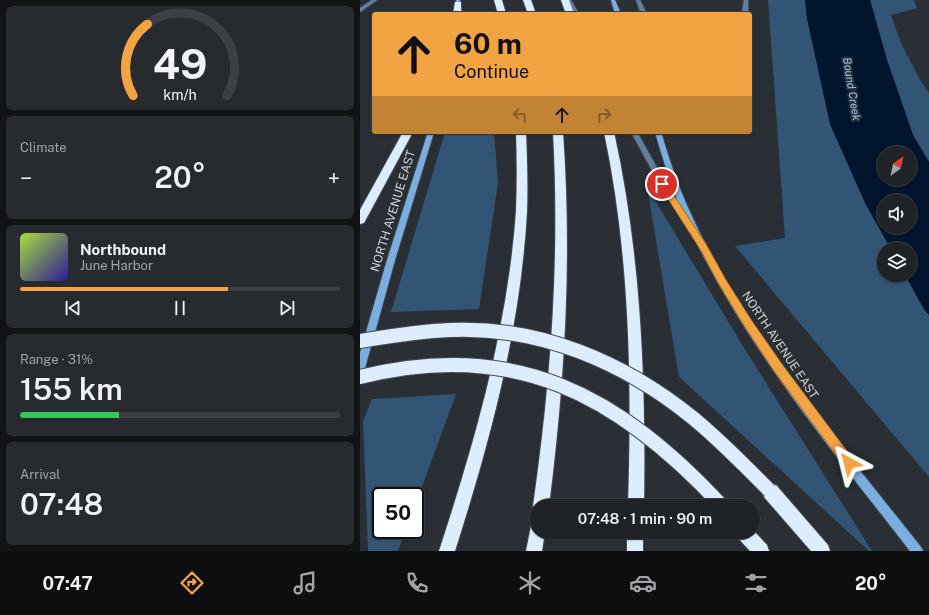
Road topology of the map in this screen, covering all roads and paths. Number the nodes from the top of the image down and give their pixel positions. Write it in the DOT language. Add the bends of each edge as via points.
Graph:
graph roads {
  1 [pos="375,0"];
  2 [pos="498,0"];
  3 [pos="527,0"];
  4 [pos="565,0"];
  5 [pos="569,0"];
  6 [pos="613,0"];
  7 [pos="638,0"];
  8 [pos="746,0"];
  9 [pos="360,10"];
  10 [pos="501,12"];
  11 [pos="531,12"];
  12 [pos="569,12"];
  13 [pos="575,12"];
  14 [pos="617,12"];
  15 [pos="643,12"];
  16 [pos="745,12"];
  17 [pos="407,134"];
  18 [pos="431,134"];
  19 [pos="521,134"];
  20 [pos="558,134"];
  21 [pos="609,134"];
  22 [pos="635,134"];
  23 [pos="659,134"];
  24 [pos="360,220"];
  25 [pos="703,247"];
  26 [pos="360,342"];
  27 [pos="360,368"];
  28 [pos="360,377"];
  29 [pos="542,499"];
  30 [pos="636,499"];
  31 [pos="715,499"];
  32 [pos="536,539"];
  33 [pos="636,539"];
  34 [pos="750,539"];
  35 [pos="447,551"];
  36 [pos="534,551"];
  37 [pos="635,551"];
  38 [pos="761,551"];
  39 [pos="822,551"];
  40 [pos="917,551"];
  1 -- 9 [label="street"];
  2 -- 10 [label="highway"];
  3 -- 11 [label="highway"];
  4 -- 12 [label="highway"];
  5 -- 13 [label="street"];
  6 -- 14 [label="main road"];
  7 -- 15 [label="street"];
  8 -- 16 [label="street"];
  17 -- 24 [label="highway"];
  18 -- 27 [label="main road, NORTH AVENUE EAST"];
  19 -- 35 [label="highway" via="520,234 504,339 472,469"];
  20 -- 29 [label="highway" via="563,234 561,291 554,396"];
  21 -- 30 [label="highway" via="620,181 635,331 638,433"];
  22 -- 25 [label="street" via="662,184"];
  23 -- 25 [label="main road, NORTH AVENUE EAST" via="674,182"];
  25 -- 40 [label="main road, NORTH AVENUE EAST" via="727,290 778,368"];
  26 -- 39 [label="highway, bridge" via="443,329 485,330 526,335 585,352 603,360 638,379 674,404 715,438 770,491"];
  28 -- 31 [label="highway, bridge" via="419,366 462,364 523,373 565,386 605,406 643,432"];
  32 -- 36 [label="highway"];
  33 -- 37 [label="highway"];
  34 -- 38 [label="highway"];
}
